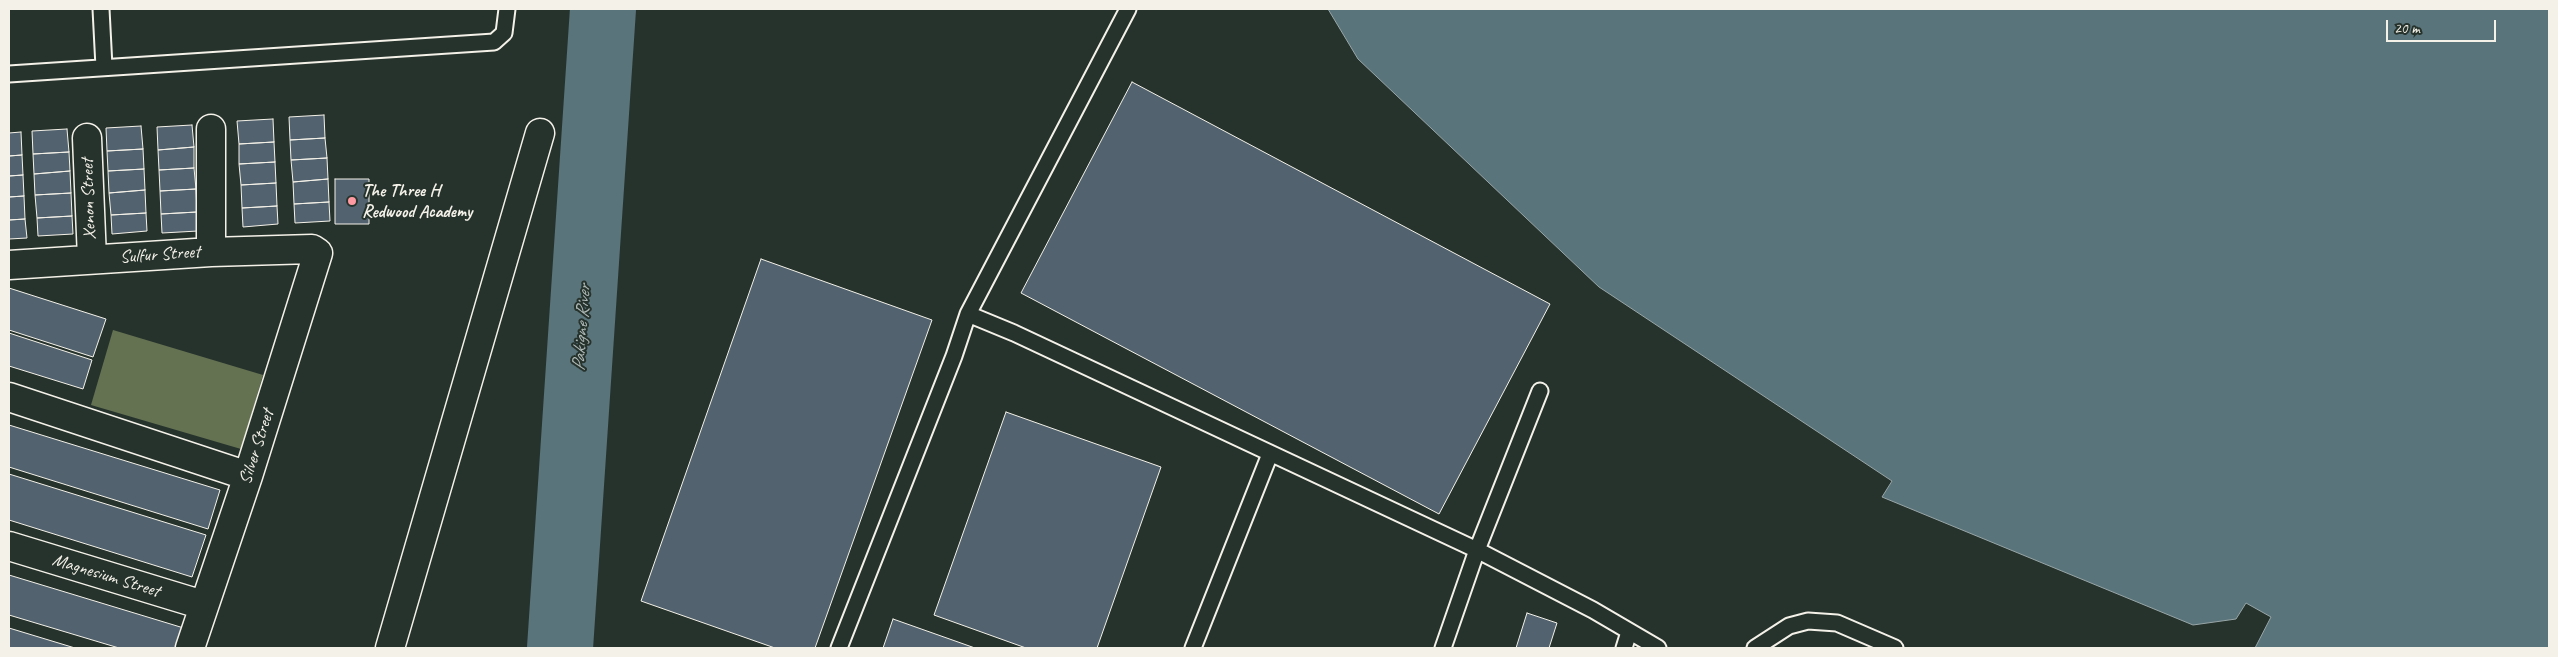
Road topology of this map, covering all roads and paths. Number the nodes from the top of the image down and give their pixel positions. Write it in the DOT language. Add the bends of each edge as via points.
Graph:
graph roads {
  1 [pos="102,9"];
  2 [pos="507,9"];
  3 [pos="1128,9"];
  4 [pos="104,67"];
  5 [pos="9,74"];
  6 [pos="211,129"];
  7 [pos="540,134"];
  8 [pos="87,138"];
  9 [pos="312,249"];
  10 [pos="211,252"];
  11 [pos="92,259"];
  12 [pos="9,264"];
  13 [pos="968,314"];
  14 [pos="1540,392"];
  15 [pos="9,397"];
  16 [pos="1270,454"];
  17 [pos="248,476"];
  18 [pos="9,546"];
  19 [pos="1477,550"];
  20 [pos="203,605"];
  21 [pos="1629,632"];
  22 [pos="190,648"];
  23 [pos="390,648"];
  24 [pos="839,648"];
  25 [pos="1193,648"];
  26 [pos="1443,648"];
  27 [pos="1624,648"];
  28 [pos="1658,648"];
  29 [pos="1755,648"];
  30 [pos="1895,648"];
  1 -- 4 [label="lane"];
  2 -- 4 [label="lane" via="504,33 494,42"];
  3 -- 13 [label="lane"];
  4 -- 5 [label="lane"];
  6 -- 10 [label="street"];
  7 -- 23 [label="street"];
  8 -- 11 [label="street, Xenon Street"];
  9 -- 10 [label="street, Sulfur Street"];
  9 -- 17 [label="street, Silver Street" via="319,257"];
  10 -- 11 [label="street, Sulfur Street"];
  11 -- 12 [label="street, Sulfur Street"];
  13 -- 16 [label="lane"];
  13 -- 24 [label="lane"];
  14 -- 19 [label="lane"];
  15 -- 17 [label="street"];
  16 -- 19 [label="lane"];
  16 -- 25 [label="lane"];
  17 -- 20 [label="street, Silver Street"];
  18 -- 20 [label="street, Magnesium Street"];
  19 -- 21 [label="lane"];
  19 -- 26 [label="lane"];
  20 -- 22 [label="street, Silver Street"];
  21 -- 27 [label="lane"];
  21 -- 28 [label="lane"];
  29 -- 30 [label="lane" via="1789,626 1808,621 1837,623"];
}
